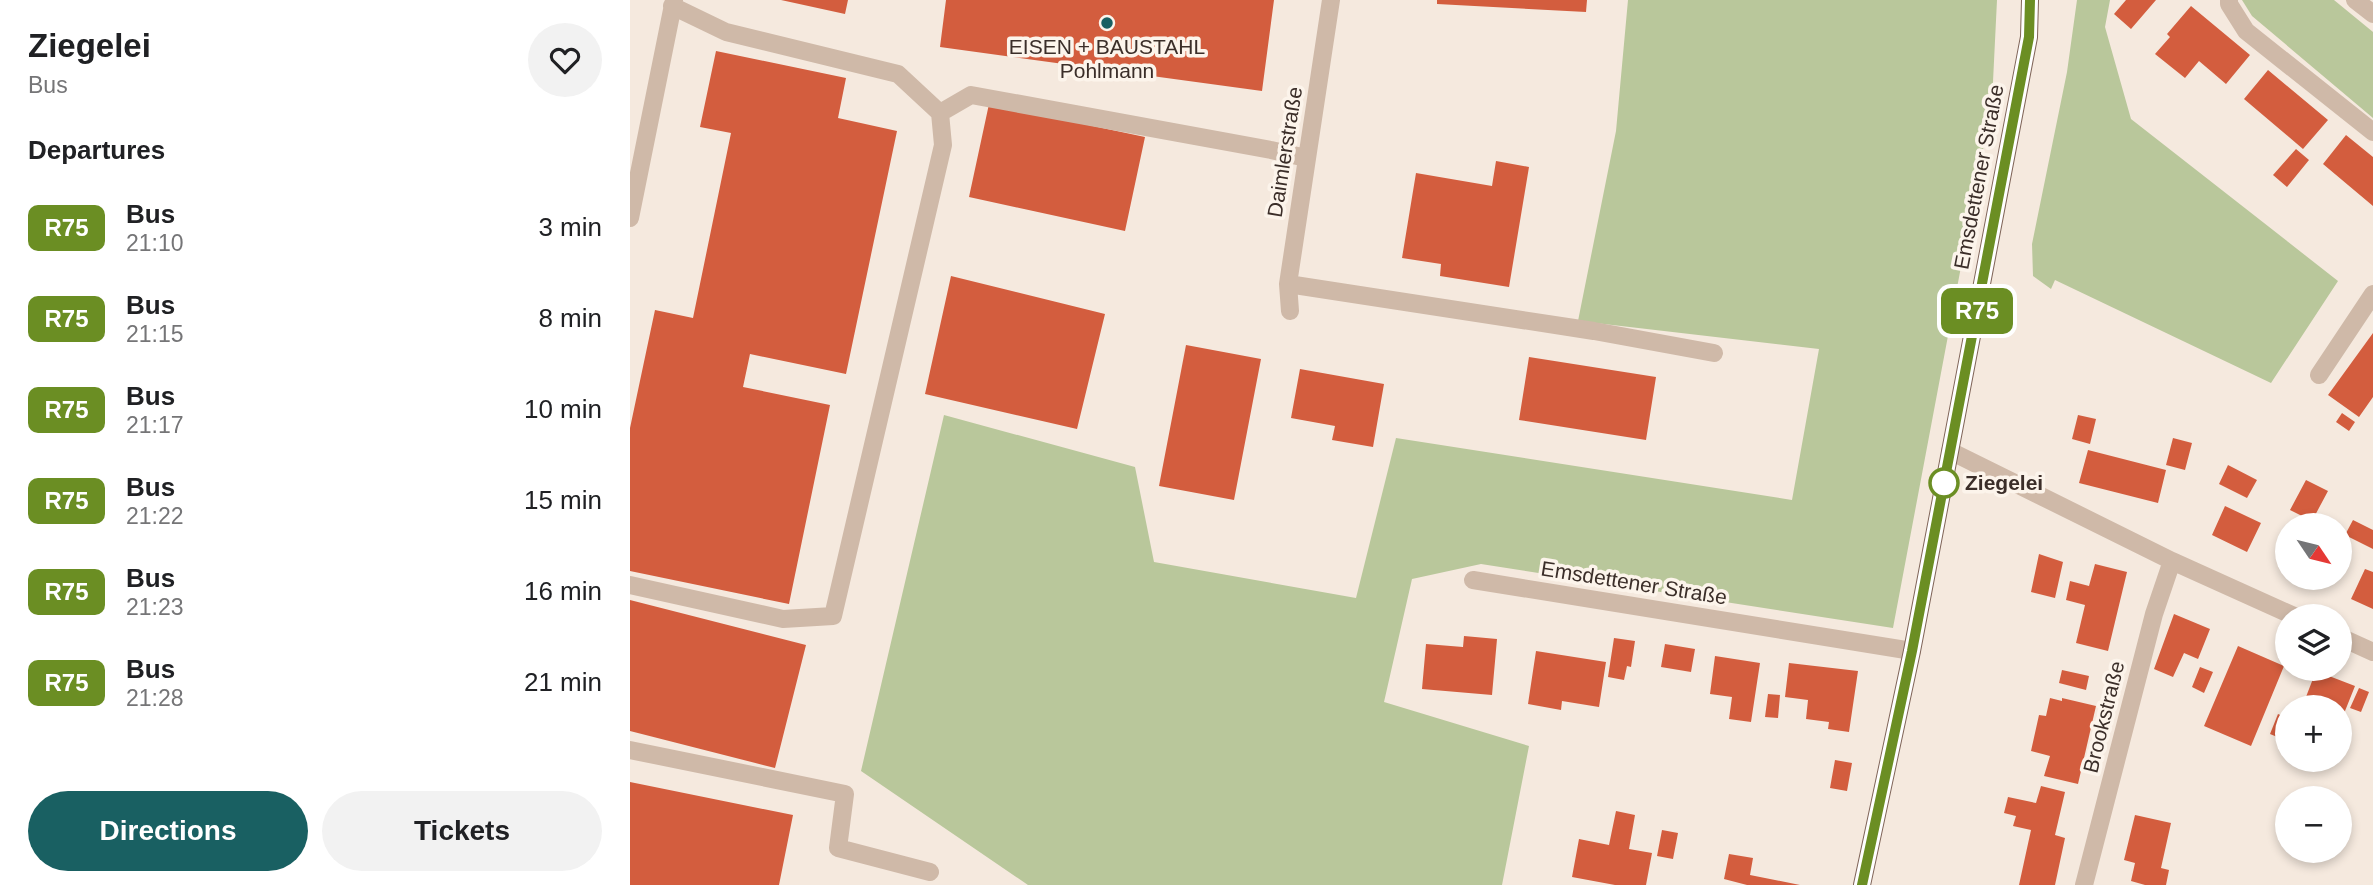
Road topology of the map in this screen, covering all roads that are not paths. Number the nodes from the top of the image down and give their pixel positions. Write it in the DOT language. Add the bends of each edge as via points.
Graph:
graph roads {
  1 [pos="1331,0"];
  2 [pos="2030,0"];
  3 [pos="2229,0"];
  4 [pos="2355,0"];
  5 [pos="673,3"];
  6 [pos="2373,14"];
  7 [pos="940,113"];
  8 [pos="2373,132"];
  9 [pos="1307,158"];
  10 [pos="630,218"];
  11 [pos="1288,284"];
  12 [pos="2373,294"];
  13 [pos="1290,311"];
  14 [pos="1714,353"];
  15 [pos="2319,375"];
  16 [pos="1950,451"];
  17 [pos="2172,561"];
  18 [pos="1473,580"];
  19 [pos="630,585"];
  20 [pos="2275,607"];
  21 [pos="2352,642"];
  22 [pos="1912,651"];
  23 [pos="2373,652"];
  24 [pos="630,750"];
  25 [pos="930,872"];
  26 [pos="1862,885"];
  27 [pos="2084,885"];
  1 -- 9 [label="street, Daimlerstraße"];
  2 -- 16 [label="main road, Emsdettener Straße" via="2029,37"];
  3 -- 8 [label="street" via="2246,31"];
  4 -- 6 [label="street"];
  5 -- 7 [label="street" via="726,32 898,74"];
  5 -- 10 [label="street"];
  7 -- 9 [label="street" via="971,95"];
  7 -- 19 [label="street" via="943,145 832,617 783,619"];
  9 -- 11 [label="street, Daimlerstraße"];
  11 -- 13 [label="street, Daimlerstraße"];
  11 -- 14 [label="street"];
  12 -- 15 [label="street"];
  16 -- 17 [label="street"];
  16 -- 22 [label="main road, Emsdettener Straße"];
  17 -- 20 [label="street"];
  17 -- 27 [label="street, Brookstraße"];
  18 -- 22 [label="street, Emsdettener Straße"];
  21 -- 23 [label="street"];
  22 -- 26 [label="main road, Emsdettener Straße"];
  24 -- 25 [label="street" via="845,794 838,848"];
}
